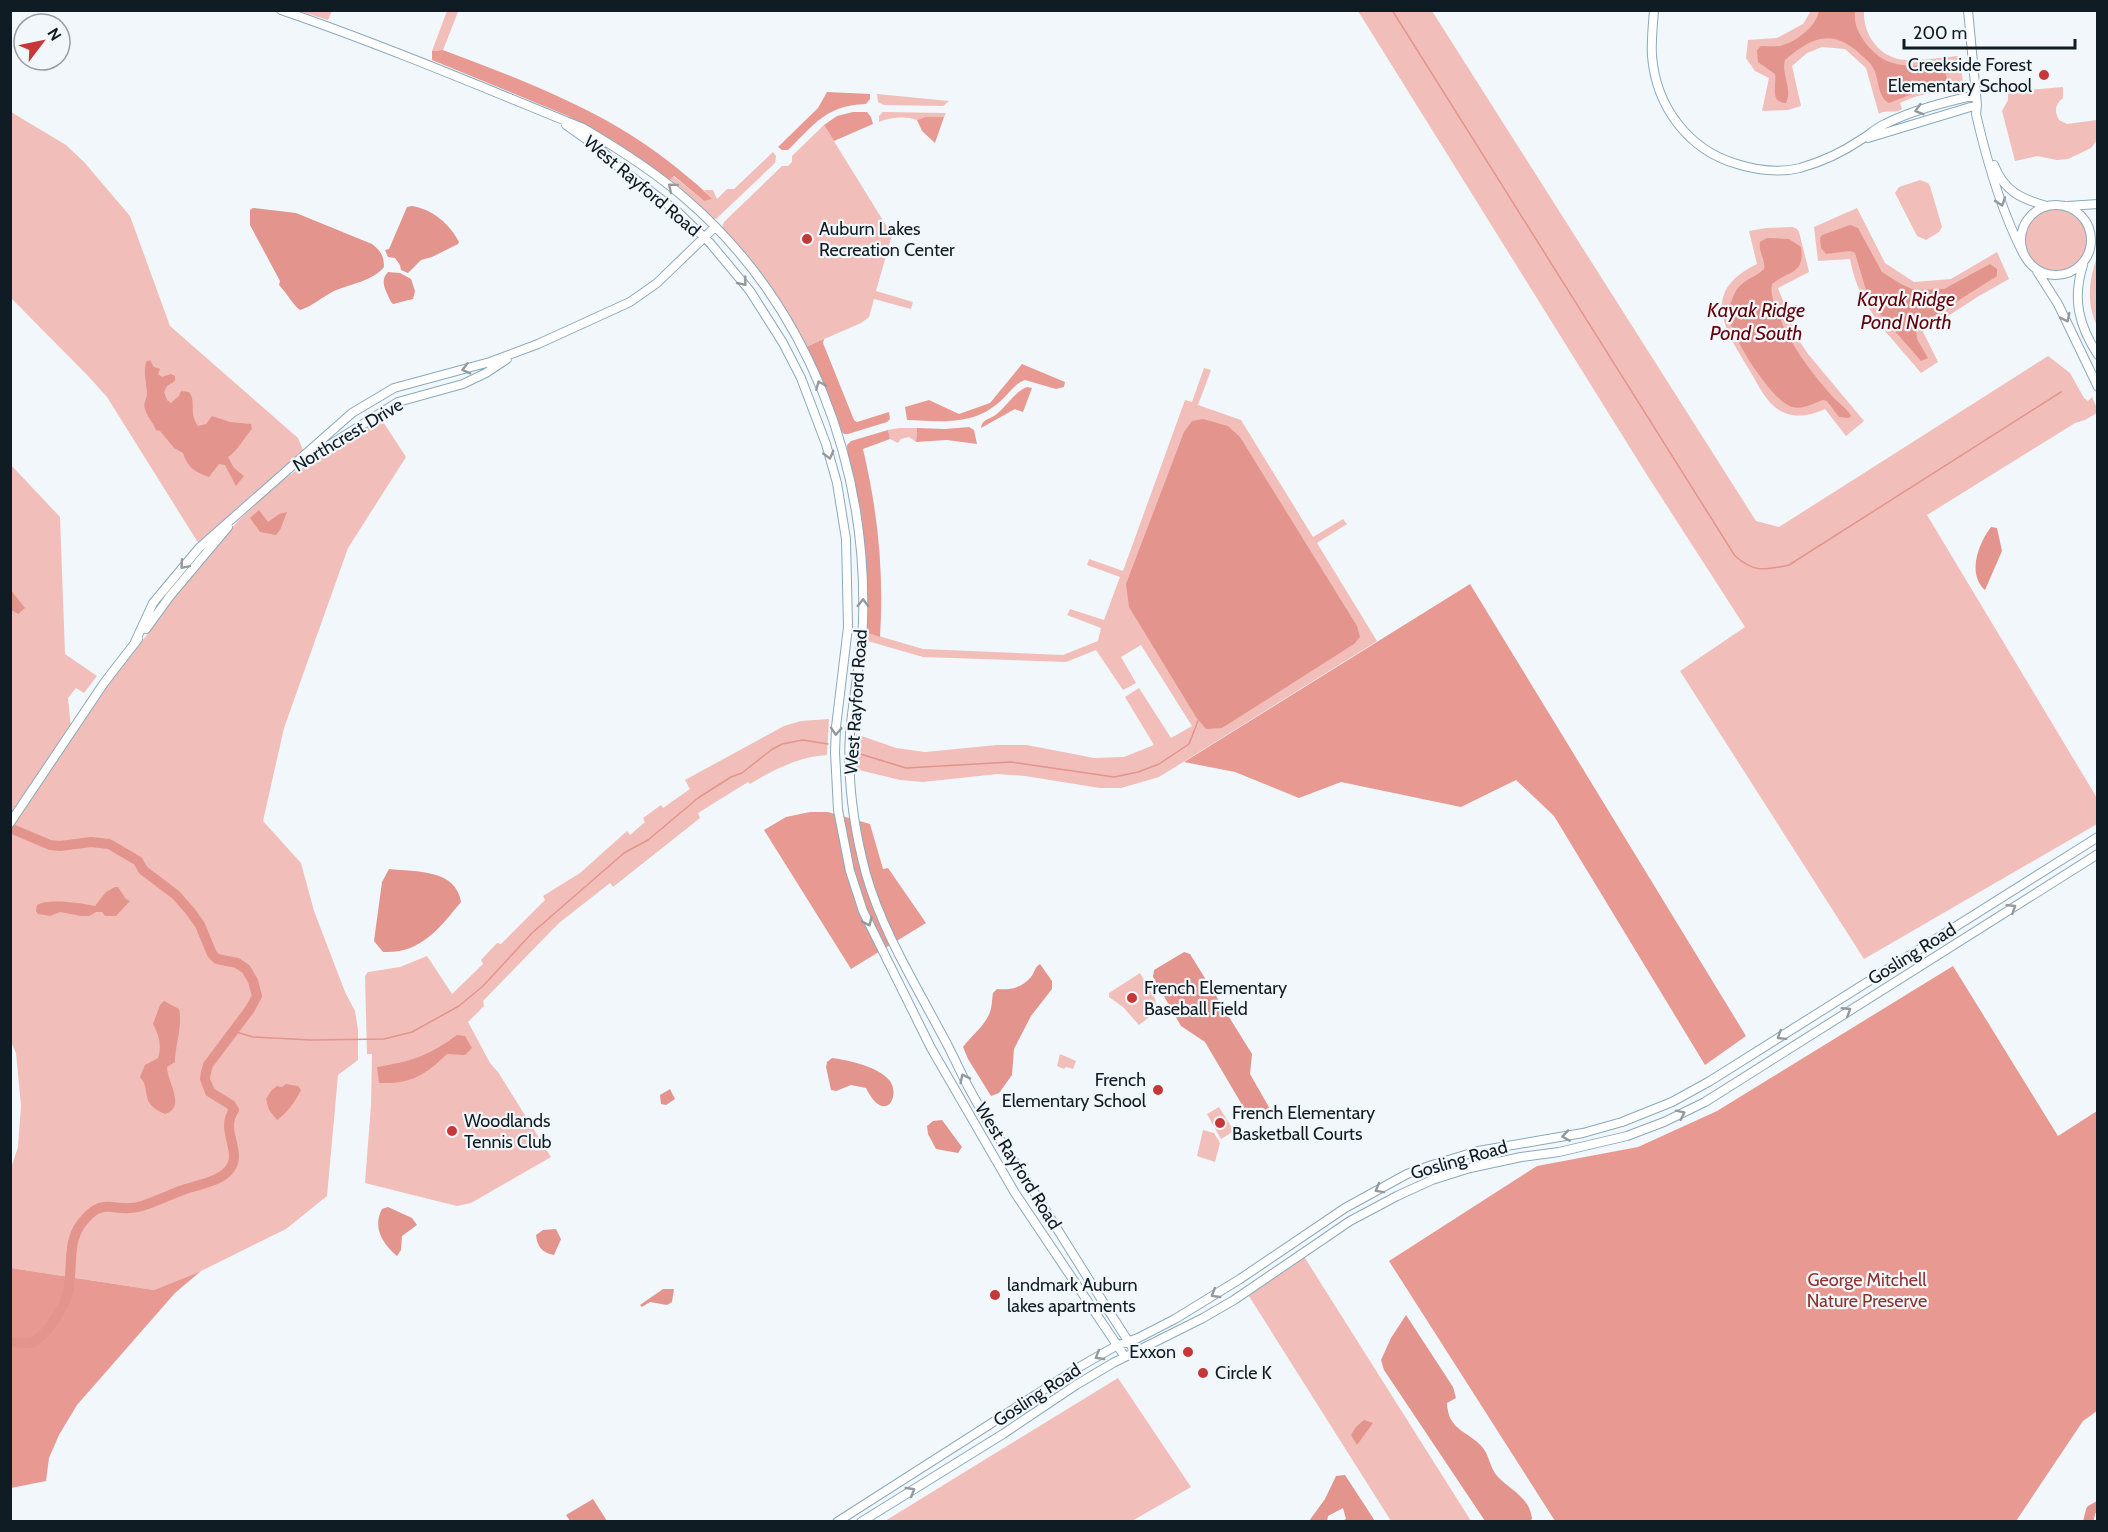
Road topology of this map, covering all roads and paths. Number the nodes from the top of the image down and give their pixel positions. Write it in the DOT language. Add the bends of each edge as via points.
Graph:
graph roads {
  1 [pos="281,10"];
  2 [pos="1654,10"];
  3 [pos="1968,10"];
  4 [pos="1976,95"];
  5 [pos="1977,105"];
  6 [pos="554,116"];
  7 [pos="1860,140"];
  8 [pos="2097,204"];
  9 [pos="2047,206"];
  10 [pos="2066,206"];
  11 [pos="715,227"];
  12 [pos="2097,233"];
  13 [pos="705,237"];
  14 [pos="2090,250"];
  15 [pos="2024,255"];
  16 [pos="2084,262"];
  17 [pos="2034,269"];
  18 [pos="521,351"];
  19 [pos="2097,355"];
  20 [pos="2097,387"];
  21 [pos="275,480"];
  22 [pos="10,823"];
  23 [pos="2097,837"];
  24 [pos="2097,854"];
  25 [pos="908,972"];
  26 [pos="895,979"];
  27 [pos="1128,1341"];
  28 [pos="1116,1346"];
  29 [pos="1136,1353"];
  30 [pos="1125,1357"];
  31 [pos="837,1521"];
  32 [pos="861,1521"];
  1 -- 6 [label="main road, West Rayford Road"];
  2 -- 7 [label="main road" via="1652,57 1666,108 1683,133 1704,149 1754,169 1791,170 1822,161"];
  3 -- 4 [label="main road"];
  4 -- 5 [label="main road"];
  4 -- 7 [label="main road, one-way" via="1910,113"];
  5 -- 7 [label="main road"];
  5 -- 9 [label="main road" via="2000,179 2019,197"];
  5 -- 15 [label="main road, one-way" via="1986,154 2010,227"];
  11 -- 6 [label="main road, West Rayford Road, one-way" via="650,171 582,128"];
  6 -- 13 [label="main road, West Rayford Road" via="648,187"];
  8 -- 10 [label="main road"];
  9 -- 10 [label="main road"];
  9 -- 15 [label="main road" via="2024,225 2020,239"];
  10 -- 14 [label="main road" via="2085,220 2091,237"];
  11 -- 13 [label="main road, Northcrest Drive"];
  25 -- 11 [label="main road, West Rayford Road, one-way" via="868,879 853,815 850,732 863,583 861,538 850,476 827,401 796,336 762,283"];
  12 -- 14 [label="main road"];
  13 -- 18 [label="main road, Northcrest Drive" via="657,283 630,302"];
  13 -- 26 [label="main road, West Rayford Road, one-way" via="750,291 783,343 814,408 837,483 848,584 848,627 835,735 838,810 850,871 863,911"];
  14 -- 16 [label="main road"];
  15 -- 17 [label="main road"];
  16 -- 17 [label="main road" via="2064,275 2052,276"];
  16 -- 19 [label="main road" via="2078,310"];
  17 -- 20 [label="main road, one-way" via="2058,304"];
  18 -- 21 [label="main road, Northcrest Drive" via="471,381 391,406"];
  18 -- 21 [label="main road, Northcrest Drive, one-way" via="380,394 345,418"];
  21 -- 22 [label="main road, Northcrest Drive" via="242,511 135,642"];
  23 -- 27 [label="main road, Gosling Road, one-way" via="1689,1093 1604,1128 1470,1153 1407,1174 1345,1208 1175,1318"];
  29 -- 24 [label="main road, Gosling Road, one-way" via="1234,1300 1350,1221 1414,1188 1487,1164 1627,1136 1683,1113"];
  25 -- 26 [label="main road"];
  27 -- 25 [label="main road, West Rayford Road, one-way" via="971,1092"];
  26 -- 28 [label="main road, West Rayford Road" via="987,1146"];
  27 -- 28 [label="main road, Gosling Road"];
  27 -- 29 [label="main road, West Rayford Road"];
  28 -- 30 [label="main road, West Rayford Road"];
  28 -- 31 [label="main road, Gosling Road, one-way"];
  29 -- 30 [label="main road, Gosling Road"];
  32 -- 30 [label="main road, Gosling Road, one-way"];
}
